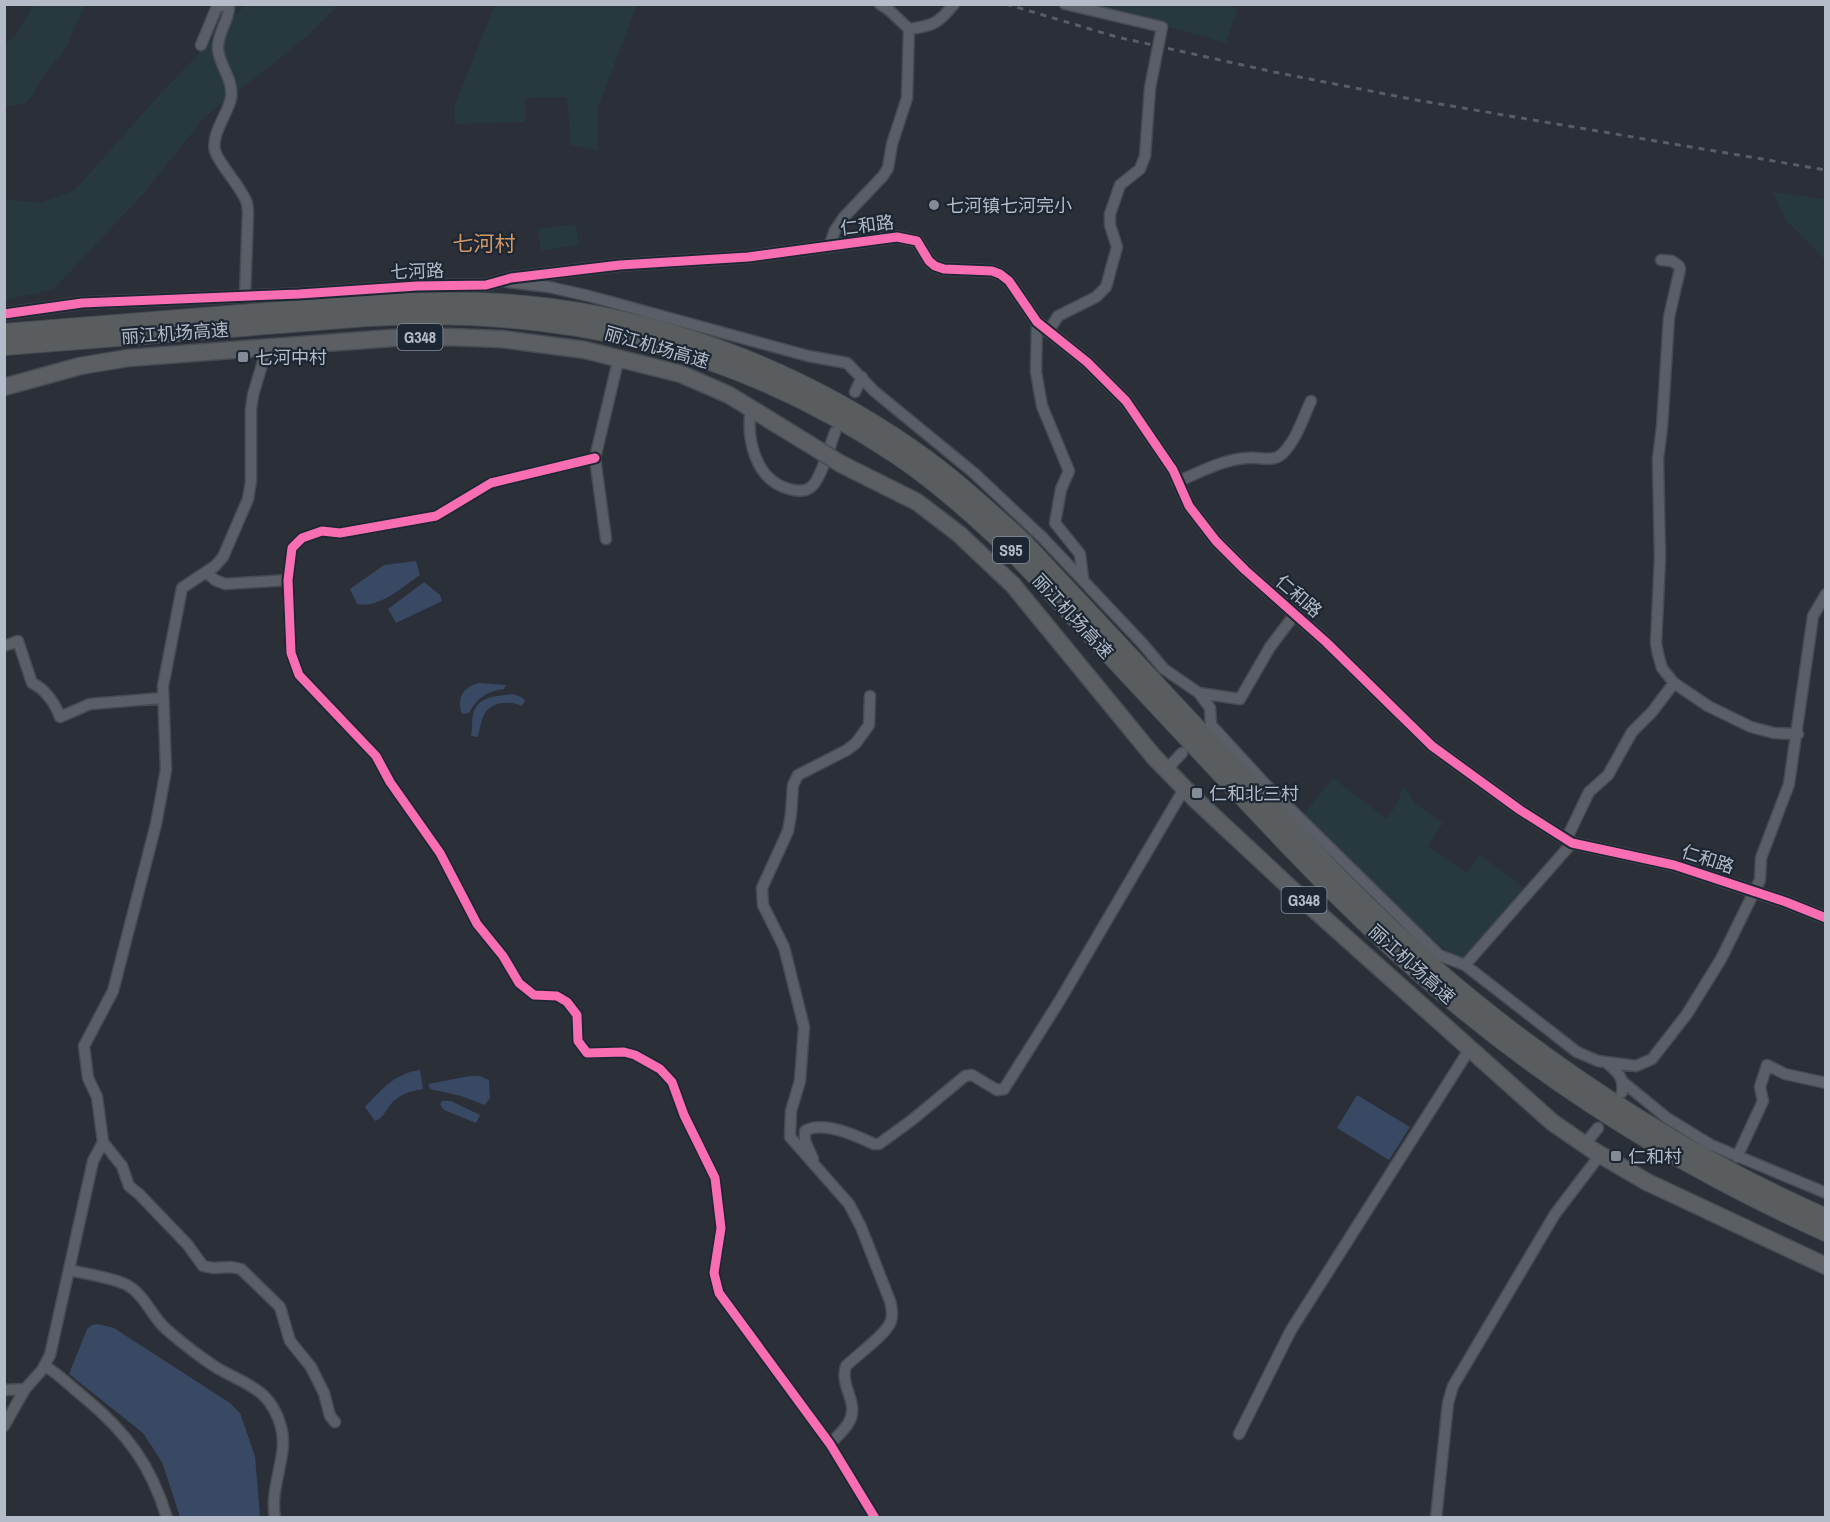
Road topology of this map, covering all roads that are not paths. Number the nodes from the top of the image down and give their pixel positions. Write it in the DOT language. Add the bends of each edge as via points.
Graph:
graph roads {
  1 [pos="880,4"];
  2 [pos="954,4"];
  3 [pos="1065,4"];
  4 [pos="909,29"];
  5 [pos="201,45"];
  6 [pos="829,247"];
  7 [pos="1661,260"];
  8 [pos="501,281"];
  9 [pos="245,296"];
  10 [pos="4,314"];
  11 [pos="1037,322"];
  12 [pos="1048,332"];
  13 [pos="4,333"];
  14 [pos="4,346"];
  15 [pos="267,348"];
  16 [pos="619,357"];
  17 [pos="862,376"];
  18 [pos="4,387"];
  19 [pos="855,392"];
  20 [pos="1311,401"];
  21 [pos="751,408"];
  22 [pos="835,432"];
  23 [pos="595,458"];
  24 [pos="1177,482"];
  25 [pos="606,538"];
  26 [pos="206,572"];
  27 [pos="1083,579"];
  28 [pos="288,580"];
  29 [pos="1826,594"];
  30 [pos="1294,614"];
  31 [pos="4,646"];
  32 [pos="1674,683"];
  33 [pos="1199,693"];
  34 [pos="870,696"];
  35 [pos="163,698"];
  36 [pos="1798,734"];
  37 [pos="1182,753"];
  38 [pos="1166,770"];
  39 [pos="1184,789"];
  40 [pos="1569,841"];
  41 [pos="1755,891"];
  42 [pos="1826,918"];
  43 [pos="1465,965"];
  44 [pos="1469,1050"];
  45 [pos="1606,1061"];
  46 [pos="1826,1083"];
  47 [pos="1598,1128"];
  48 [pos="103,1142"];
  49 [pos="1584,1145"];
  50 [pos="1600,1155"];
  51 [pos="1737,1157"];
  52 [pos="817,1168"];
  53 [pos="1826,1193"];
  54 [pos="1826,1218"];
  55 [pos="1826,1233"];
  56 [pos="1826,1266"];
  57 [pos="70,1270"];
  58 [pos="45,1366"];
  59 [pos="25,1389"];
  60 [pos="4,1390"];
  61 [pos="335,1422"];
  62 [pos="4,1426"];
  63 [pos="1239,1434"];
  64 [pos="830,1444"];
  65 [pos="167,1518"];
  66 [pos="275,1518"];
  67 [pos="875,1518"];
  68 [pos="1436,1518"];
  1 -- 4 [label="street"];
  2 -- 4 [label="street" via="936,23"];
  3 -- 12 [label="street" via="1161,27 1150,88 1145,156 1140,169 1120,185 1110,214 1117,247 1106,287 1096,297 1058,316"];
  4 -- 6 [label="street" via="907,98 888,168 844,217"];
  5 -- 9 [label="street" via="216,9 221,5 229,8 218,50 231,97 215,149 245,197"];
  6 -- 8 [label="street, 七河路" via="748,257 620,265"];
  6 -- 11 [label="street, 仁和路" via="897,237 912,239 935,266 1000,274"];
  7 -- 32 [label="street" via="1672,261 1680,269 1669,317 1658,465 1660,558 1656,642 1662,668"];
  8 -- 9 [label="street, 七河路" via="486,285"];
  8 -- 17 [label="street" via="589,296 808,356 842,360"];
  9 -- 10 [label="street, 七河路" via="82,303"];
  11 -- 12 [label="street, 仁和路"];
  11 -- 27 [label="street" via="1036,372 1042,406 1069,471 1061,489 1055,523 1080,554"];
  12 -- 24 [label="street, 仁和路" via="1087,362 1126,402 1173,470"];
  13 -- 54 [label="highway, 丽江机场高速 / S95" via="366,304 502,303 580,313 647,328 736,356 807,386 909,447 1024,543 1321,859 1461,991 1626,1111 1716,1163"];
  14 -- 55 [label="highway, 丽江机场高速 / S95" via="376,317 501,317 578,326 653,343 731,368 801,398 901,458 987,528 1303,860 1453,1001 1561,1083 1627,1127 1710,1175"];
  15 -- 16 [label="highway, G348" via="392,338 474,337 556,345"];
  15 -- 18 [label="highway, G348" via="103,362"];
  15 -- 26 [label="street" via="251,409 250,491 227,551"];
  16 -- 21 [label="highway, G348" via="698,380"];
  16 -- 23 [label="street"];
  17 -- 19 [label="street"];
  17 -- 27 [label="street" via="874,391 1008,503"];
  20 -- 24 [label="street" via="1282,455 1274,459 1251,457 1221,462"];
  21 -- 22 [label="street" via="750,436 759,462 773,481 791,490 805,490 815,484"];
  21 -- 38 [label="highway, G348, bridge" via="841,464 917,502 959,534 1013,585"];
  23 -- 25 [label="street"];
  23 -- 28 [label="street" via="491,483 436,516 339,533 322,531 302,538 292,548"];
  24 -- 30 [label="street, 仁和路" via="1189,506 1216,541"];
  26 -- 28 [label="street" via="225,584"];
  26 -- 35 [label="street" via="182,588"];
  27 -- 33 [label="street" via="1164,669"];
  28 -- 64 [label="street" via="291,653 299,675 376,756 440,853 477,924 519,983 534,995 557,996 567,1002 577,1015 578,1041 587,1053 635,1055 672,1082 715,1178 721,1228 714,1273 719,1293"];
  29 -- 36 [label="street" via="1813,616"];
  30 -- 33 [label="street" via="1240,699"];
  30 -- 40 [label="street, 仁和路" via="1432,746"];
  31 -- 35 [label="street" via="18,641 32,683 56,706 60,717 90,704"];
  32 -- 36 [label="street" via="1750,727"];
  32 -- 40 [label="street" via="1632,732 1608,775 1589,792"];
  33 -- 43 [label="street" via="1209,708 1211,725 1268,787 1439,955"];
  34 -- 52 [label="street" via="869,725 856,743 798,775 793,785 788,831 762,888 764,905 784,947 804,1027 800,1081 789,1134"];
  35 -- 48 [label="street" via="166,770 156,824 113,991 84,1046 88,1078 98,1097"];
  36 -- 41 [label="street" via="1790,784 1761,858 1761,878"];
  37 -- 38 [label="street"];
  38 -- 39 [label="highway, G348"];
  39 -- 44 [label="highway, G348"];
  39 -- 52 [label="street" via="1004,1089 997,1090 972,1075 965,1076 879,1143 841,1130 806,1130 805,1141"];
  40 -- 41 [label="street, 仁和路" via="1674,865"];
  40 -- 43 [label="street"];
  41 -- 42 [label="street, 仁和路"];
  41 -- 45 [label="street" via="1716,968 1652,1059 1636,1066"];
  43 -- 45 [label="street" via="1577,1052"];
  44 -- 49 [label="highway, G348" via="1535,1109"];
  44 -- 63 [label="street" via="1291,1330"];
  45 -- 51 [label="street" via="1618,1073 1623,1087 1681,1128"];
  46 -- 51 [label="street" via="1785,1074 1767,1065 1760,1087 1763,1101"];
  47 -- 49 [label="street"];
  48 -- 57 [label="street" via="93,1161"];
  48 -- 61 [label="street" via="122,1166 129,1186 187,1244 203,1266 241,1269 280,1307 290,1341 311,1367"];
  49 -- 50 [label="highway, G348"];
  50 -- 56 [label="highway, G348" via="1674,1196"];
  50 -- 68 [label="street" via="1555,1214 1454,1386 1448,1403"];
  51 -- 53 [label="street"];
  52 -- 64 [label="street" via="849,1204 892,1310 887,1329 846,1365 844,1382 853,1412"];
  57 -- 58 [label="street"];
  57 -- 66 [label="street" via="127,1285 165,1328 207,1361 264,1395 282,1432 272,1505"];
  58 -- 59 [label="street"];
  58 -- 65 [label="street" via="105,1414 132,1444 155,1483"];
  59 -- 60 [label="street"];
  59 -- 62 [label="street"];
  64 -- 67 [label="street"];
}
